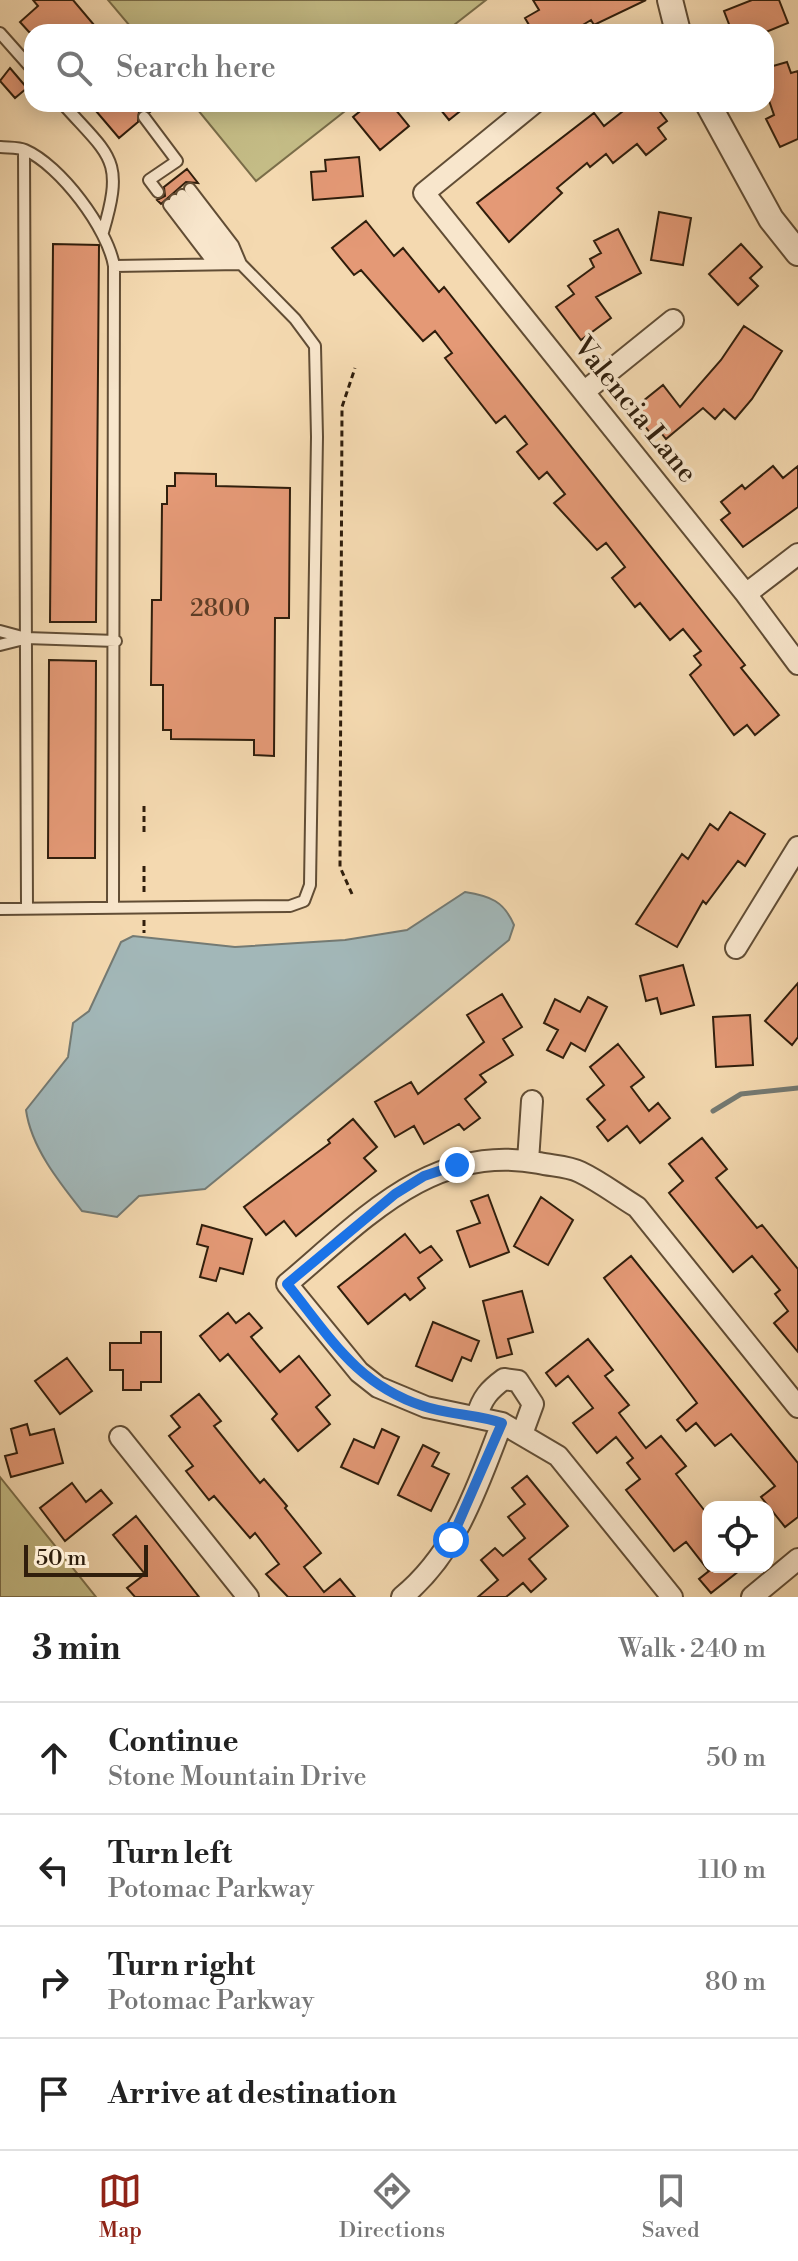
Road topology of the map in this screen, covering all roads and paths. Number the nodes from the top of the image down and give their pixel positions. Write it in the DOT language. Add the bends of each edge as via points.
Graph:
graph roads {
  1 [pos="670,0"];
  2 [pos="676,24"];
  3 [pos="0,33"];
  4 [pos="24,60"];
  5 [pos="70,112"];
  6 [pos="523,112"];
  7 [pos="712,112"];
  8 [pos="144,117"];
  9 [pos="0,147"];
  10 [pos="24,150"];
  11 [pos="164,170"];
  12 [pos="103,232"];
  13 [pos="798,253"];
  14 [pos="229,264"];
  15 [pos="114,266"];
  16 [pos="673,320"];
  17 [pos="355,368"];
  18 [pos="585,391"];
  19 [pos="798,554"];
  20 [pos="746,594"];
  21 [pos="0,631"];
  22 [pos="26,638"];
  23 [pos="116,641"];
  24 [pos="0,645"];
  25 [pos="798,664"];
  26 [pos="144,806"];
  27 [pos="144,835"];
  28 [pos="798,847"];
  29 [pos="144,863"];
  30 [pos="144,892"];
  31 [pos="352,894"];
  32 [pos="27,907"];
  33 [pos="113,908"];
  34 [pos="0,909"];
  35 [pos="144,917"];
  36 [pos="144,933"];
  37 [pos="736,948"];
  38 [pos="532,1101"];
  39 [pos="528,1161"];
  40 [pos="798,1407"];
  41 [pos="477,1416"];
  42 [pos="502,1423"];
  43 [pos="522,1434"];
  44 [pos="120,1437"];
  45 [pos="798,1559"];
  46 [pos="248,1597"];
  47 [pos="402,1597"];
  48 [pos="672,1597"];
  49 [pos="752,1597"];
  1 -- 2 [label="street"];
  3 -- 4 [label="lane"];
  5 -- 12 [label="lane" via="111,158 116,178"];
  6 -- 18 [label="street, Valencia Lane" via="424,193"];
  7 -- 13 [label="street" via="771,219"];
  8 -- 11 [label="lane" via="177,161"];
  9 -- 10 [label="lane"];
  10 -- 12 [label="lane" via="48,166"];
  10 -- 22 [label="lane"];
  11 -- 11 [label="lane" via="149,180 168,184"];
  12 -- 15 [label="lane"];
  14 -- 14 [label="lane" via="233,245 179,197"];
  14 -- 15 [label="lane"];
  14 -- 33 [label="lane" via="295,319 315,346 310,885 304,901 290,906"];
  15 -- 23 [label="lane"];
  16 -- 18 [label="street"];
  17 -- 31 [label="path" via="342,407 340,670 340,867"];
  18 -- 20 [label="street, Valencia Lane"];
  19 -- 20 [label="street"];
  20 -- 25 [label="street, Valencia Lane"];
  21 -- 22 [label="lane"];
  22 -- 23 [label="lane"];
  22 -- 24 [label="lane"];
  22 -- 32 [label="lane"];
  23 -- 33 [label="lane"];
  26 -- 27 [label="path"];
  28 -- 37 [label="street"];
  29 -- 30 [label="path"];
  32 -- 33 [label="lane"];
  32 -- 34 [label="lane"];
  35 -- 36 [label="path"];
  38 -- 39 [label="street"];
  39 -- 40 [label="street" via="578,1171 637,1207"];
  39 -- 41 [label="street" via="507,1157 424,1176 287,1284 359,1372 378,1387 426,1407"];
  41 -- 42 [label="street"];
  41 -- 43 [label="street" via="482,1399 494,1387 504,1379 518,1381 533,1404"];
  42 -- 43 [label="street"];
  42 -- 47 [label="street" via="451,1540 435,1567"];
  43 -- 48 [label="street" via="558,1456"];
  44 -- 46 [label="street"];
  45 -- 49 [label="street"];
}
